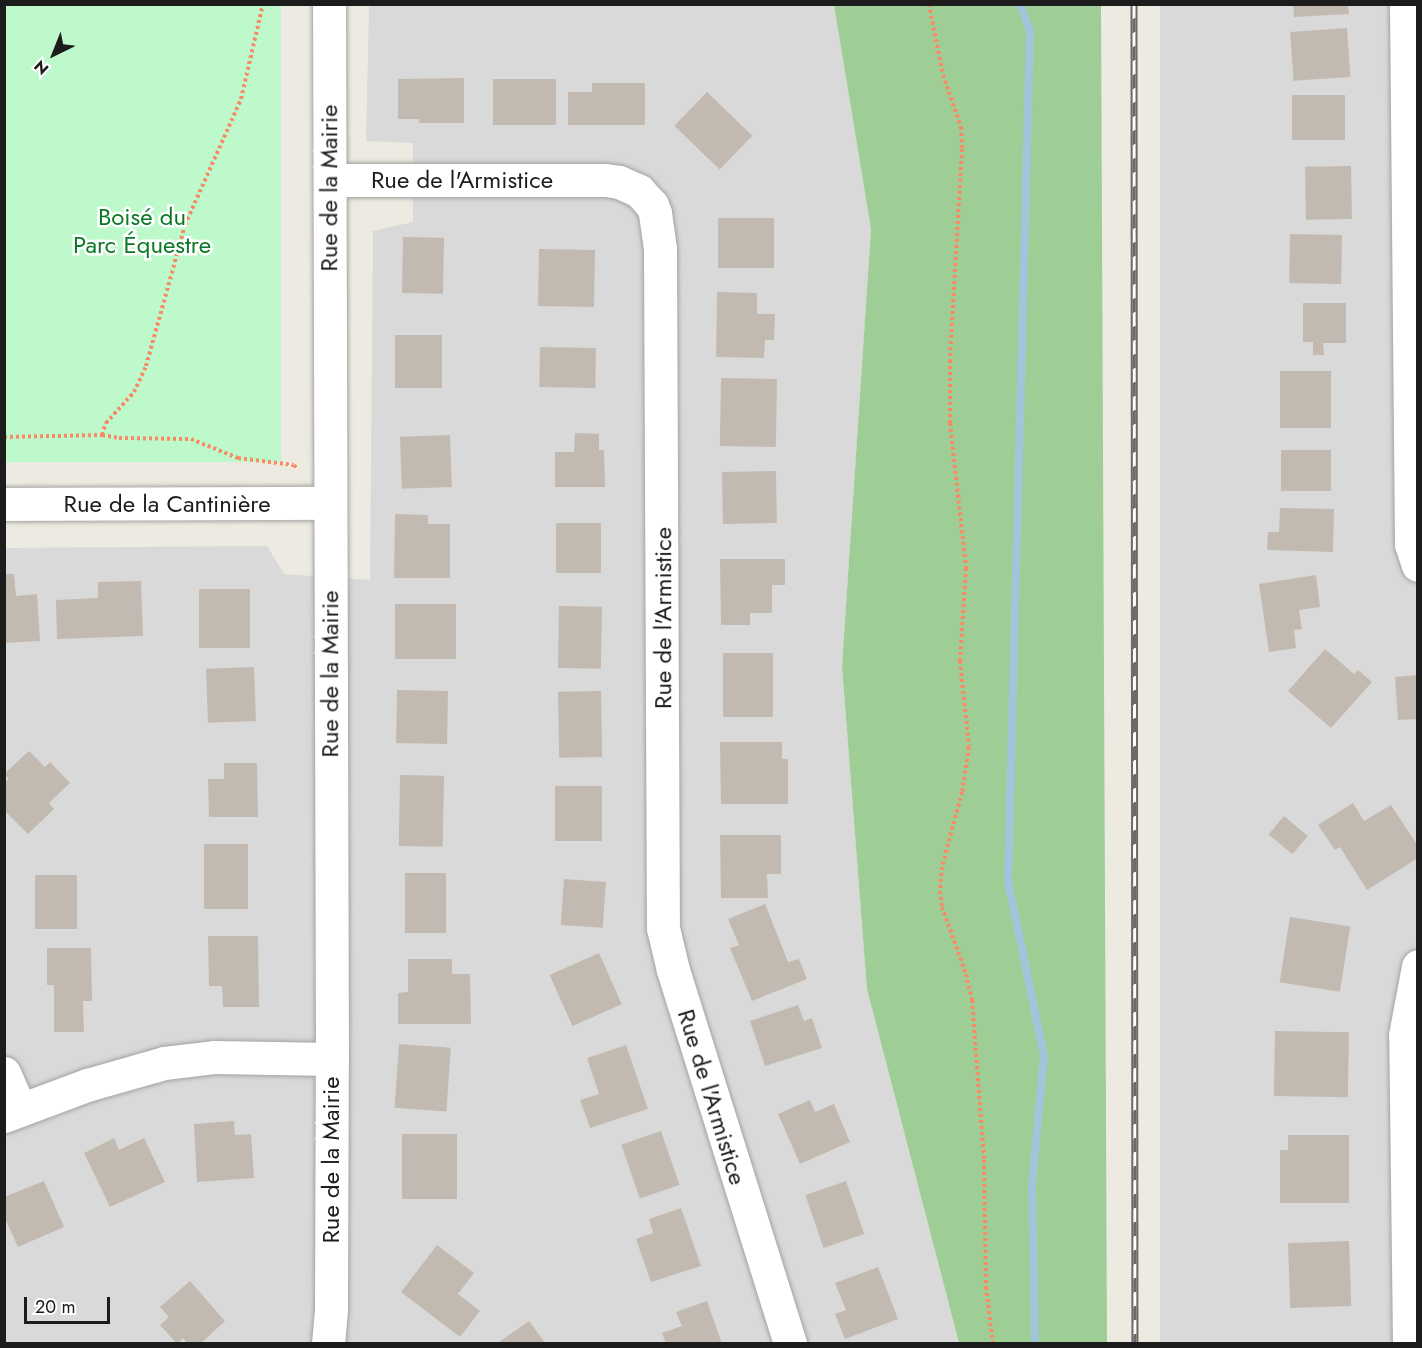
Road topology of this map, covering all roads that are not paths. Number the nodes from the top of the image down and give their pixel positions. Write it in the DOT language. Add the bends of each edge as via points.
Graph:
graph roads {
  1 [pos="329,4"];
  2 [pos="1406,4"];
  3 [pos="330,180"];
  4 [pos="330,503"];
  5 [pos="4,504"];
  6 [pos="1418,565"];
  7 [pos="1418,966"];
  8 [pos="332,1059"];
  9 [pos="4,1073"];
  10 [pos="12,1113"];
  11 [pos="328,1344"];
  12 [pos="790,1344"];
  13 [pos="1409,1344"];
  1 -- 3 [label="street, Rue de la Mairie"];
  2 -- 6 [label="street" via="1411,543"];
  3 -- 4 [label="street, Rue de la Mairie"];
  3 -- 12 [label="street, Rue de l'Armistice" via="605,180 639,191 652,205 659,233 661,274 663,928"];
  4 -- 5 [label="street, Rue de la Cantinière"];
  4 -- 8 [label="street, Rue de la Mairie"];
  7 -- 13 [label="street" via="1405,1035"];
  8 -- 10 [label="street" via="213,1057 172,1061"];
  8 -- 11 [label="street, Rue de la Mairie"];
  9 -- 10 [label="street"];
}
